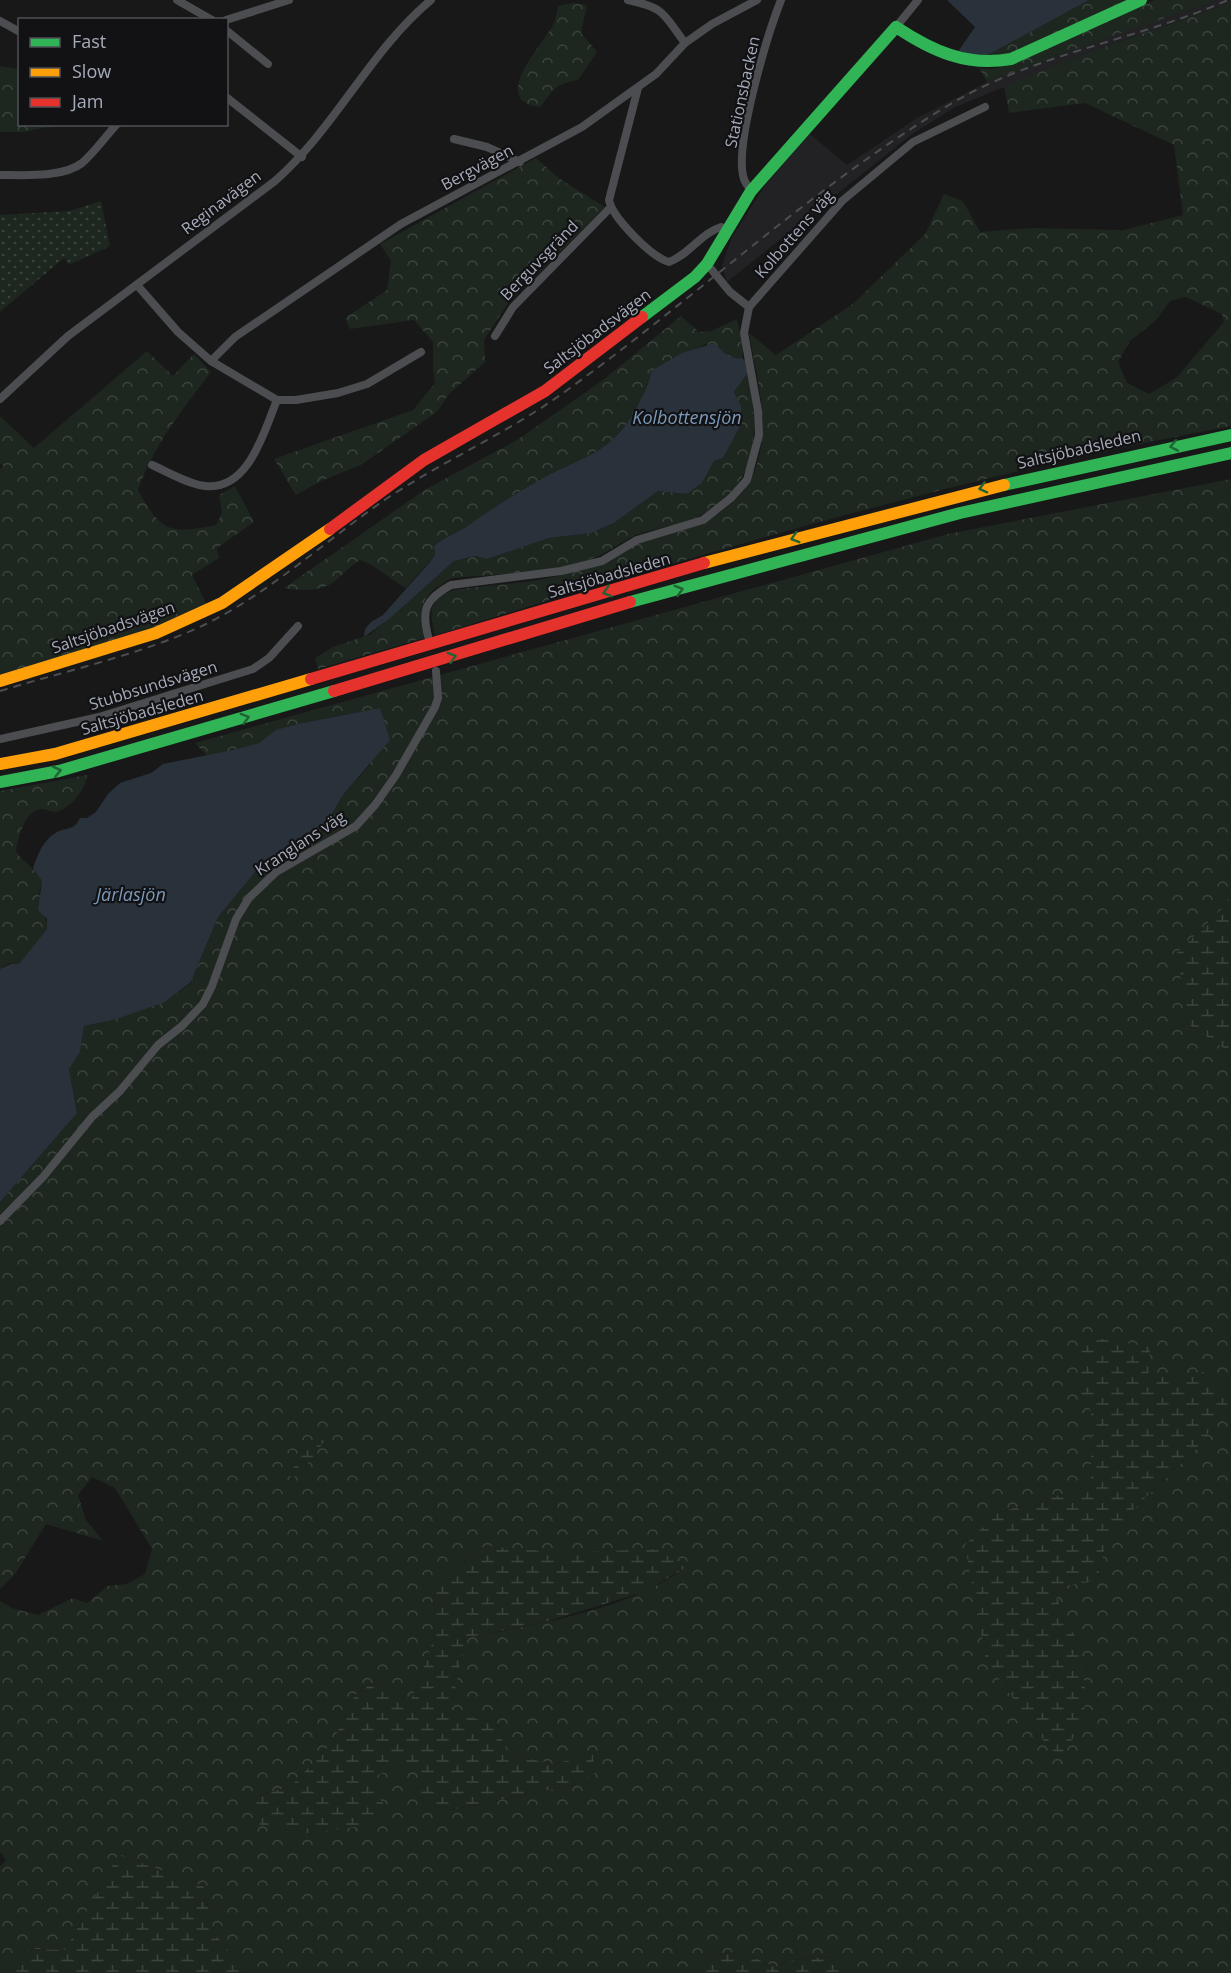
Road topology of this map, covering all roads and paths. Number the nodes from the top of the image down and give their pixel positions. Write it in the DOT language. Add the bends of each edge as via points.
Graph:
graph roads {
  1 [pos="177,0"];
  2 [pos="289,0"];
  3 [pos="431,0"];
  4 [pos="628,0"];
  5 [pos="757,0"];
  6 [pos="781,0"];
  7 [pos="918,0"];
  8 [pos="1141,0"];
  9 [pos="208,18"];
  10 [pos="228,19"];
  11 [pos="0,21"];
  12 [pos="896,27"];
  13 [pos="18,31"];
  14 [pos="228,32"];
  15 [pos="685,43"];
  16 [pos="268,64"];
  17 [pos="638,88"];
  18 [pos="228,99"];
  19 [pos="985,107"];
  20 [pos="115,126"];
  21 [pos="454,139"];
  22 [pos="302,157"];
  23 [pos="520,162"];
  24 [pos="0,175"];
  25 [pos="751,191"];
  26 [pos="610,208"];
  27 [pos="728,229"];
  28 [pos="707,264"];
  29 [pos="137,285"];
  30 [pos="750,307"];
  31 [pos="495,336"];
  32 [pos="422,352"];
  33 [pos="211,361"];
  34 [pos="0,399"];
  35 [pos="277,400"];
  36 [pos="1231,435"];
  37 [pos="1231,453"];
  38 [pos="152,465"];
  39 [pos="298,626"];
  40 [pos="428,636"];
  41 [pos="436,671"];
  42 [pos="0,681"];
  43 [pos="0,739"];
  44 [pos="0,764"];
  45 [pos="0,782"];
  46 [pos="0,1221"];
  1 -- 9 [label="street"];
  2 -- 10 [label="street"];
  3 -- 22 [label="street, Reginavägen" via="378,54 340,111"];
  4 -- 15 [label="street" via="656,7"];
  5 -- 15 [label="street, Bergvägen"];
  6 -- 25 [label="street, Stationsbacken" via="743,151 744,178"];
  7 -- 12 [label="street"];
  8 -- 12 [label="main road" via="995,63 966,63 951,58"];
  11 -- 13 [label="street"];
  12 -- 25 [label="main road, Saltsjöbadsvägen"];
  14 -- 16 [label="street"];
  15 -- 17 [label="street, Bergvägen"];
  17 -- 23 [label="street, Bergvägen" via="582,127"];
  17 -- 26 [label="street"];
  18 -- 22 [label="street"];
  19 -- 30 [label="street, Kolbottens väg" via="913,142 842,201"];
  20 -- 24 [label="street" via="73,168"];
  21 -- 23 [label="street" via="487,147"];
  22 -- 29 [label="street, Reginavägen"];
  23 -- 33 [label="street, Bergvägen" via="392,230 235,337"];
  25 -- 27 [label="main road, Saltsjöbadsvägen"];
  26 -- 27 [label="street" via="656,255 669,262 681,257 714,229"];
  26 -- 31 [label="street, Berguvsgränd" via="513,307"];
  27 -- 28 [label="main road, Saltsjöbadsvägen"];
  28 -- 30 [label="street" via="730,292"];
  28 -- 42 [label="main road, Saltsjöbadsvägen" via="683,288 545,391 424,460 222,603 156,633"];
  29 -- 33 [label="street" via="178,332"];
  29 -- 34 [label="street, Reginavägen" via="44,355"];
  30 -- 40 [label="street" via="744,333 759,435 747,480 731,498 703,520 637,540 602,561 451,585 427,604 423,618"];
  32 -- 35 [label="street" via="367,384 338,393"];
  33 -- 35 [label="street"];
  35 -- 38 [label="street" via="249,462 224,485 204,486"];
  36 -- 44 [label="main road, Saltsjöbadsleden, one-way" via="1048,472 844,523 155,726 55,754"];
  45 -- 37 [label="main road, Saltsjöbadsleden, one-way" via="59,771 159,743 849,541 1048,490"];
  39 -- 43 [label="street, Stubbsundsvägen" via="253,669 99,717"];
  41 -- 46 [label="street, Kranglans väg" via="435,707 375,805 356,826 276,872 249,898 236,919 203,1004 158,1045"];
}
